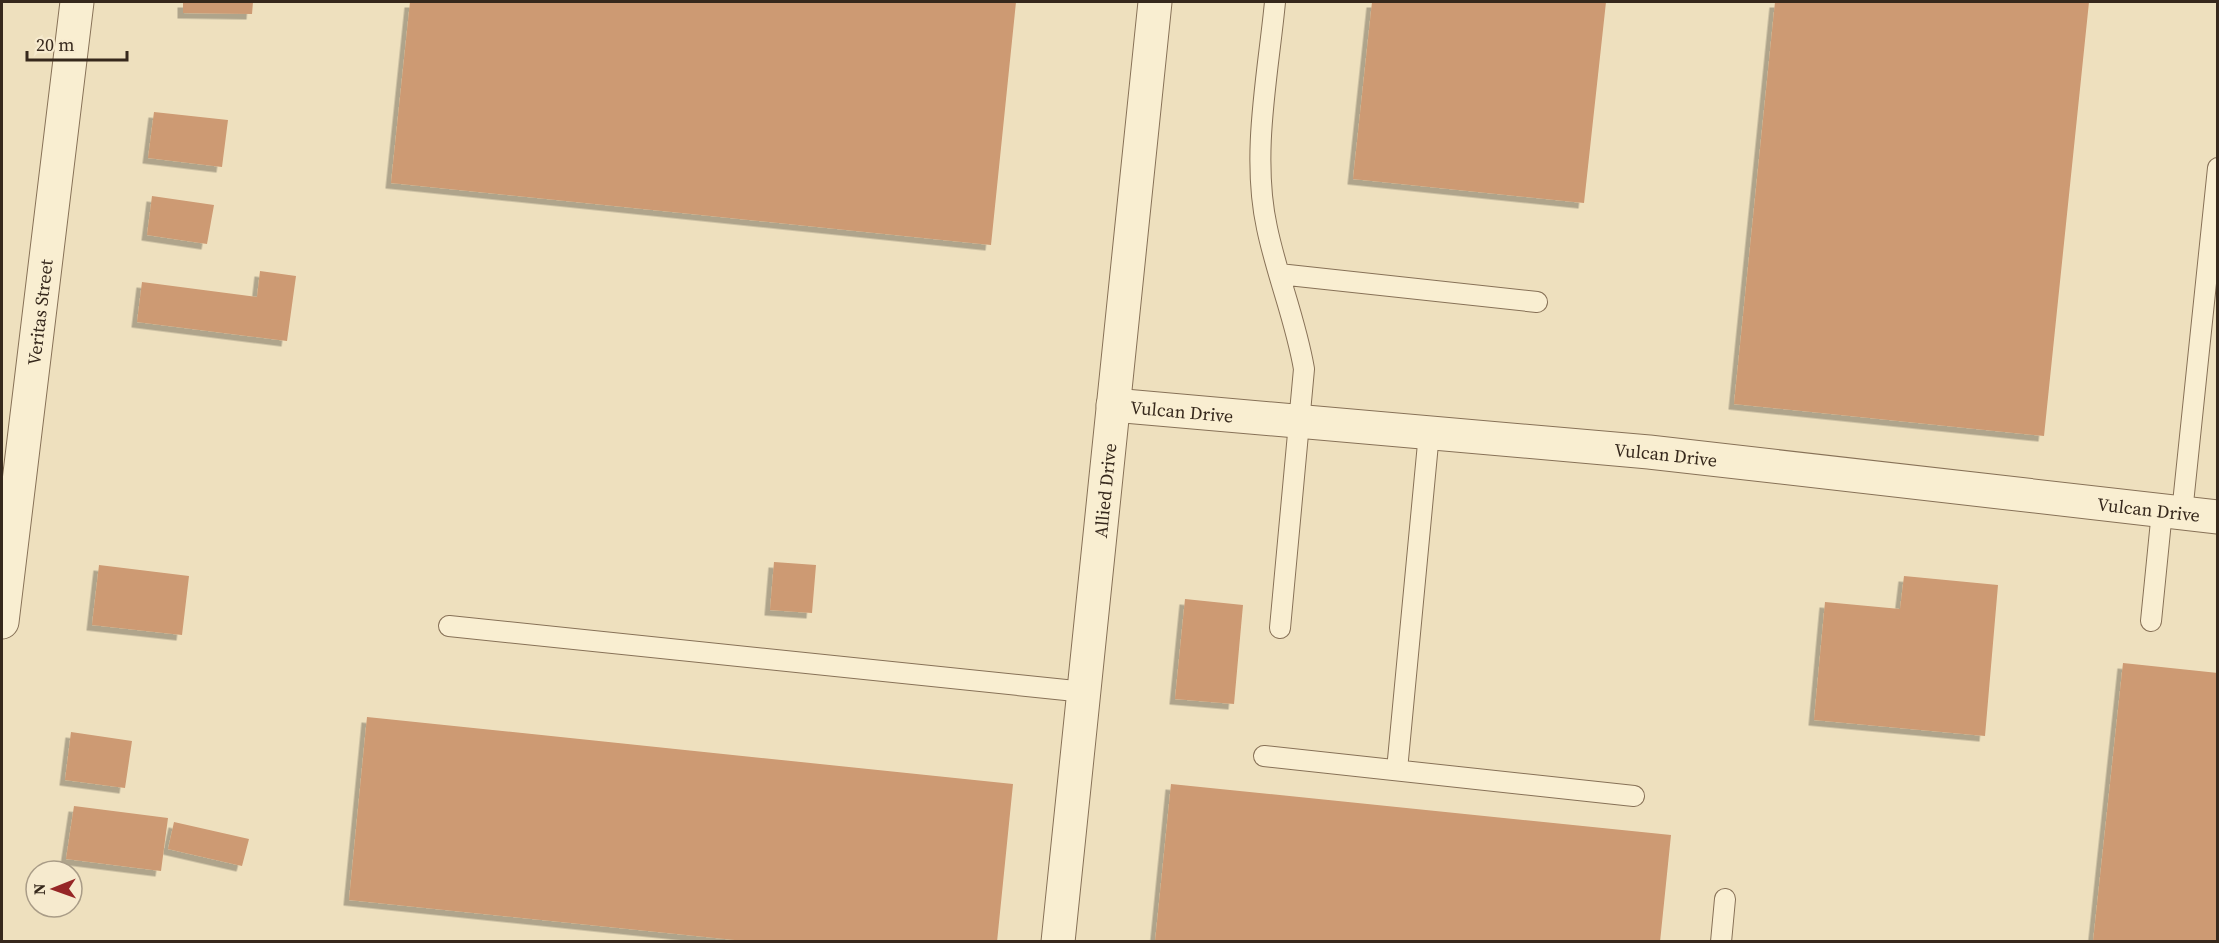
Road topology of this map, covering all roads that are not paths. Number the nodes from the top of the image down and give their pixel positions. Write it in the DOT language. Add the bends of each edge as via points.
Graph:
graph roads {
  1 [pos="77,2"];
  2 [pos="1155,2"];
  3 [pos="1275,2"];
  4 [pos="2217,168"];
  5 [pos="1279,274"];
  6 [pos="1537,302"];
  7 [pos="1113,405"];
  8 [pos="1298,421"];
  9 [pos="1429,433"];
  10 [pos="2172,512"];
  11 [pos="2217,518"];
  12 [pos="4,578"];
  13 [pos="2151,621"];
  14 [pos="2,622"];
  15 [pos="450,626"];
  16 [pos="1280,628"];
  17 [pos="1085,692"];
  18 [pos="1264,756"];
  19 [pos="1397,771"];
  20 [pos="1634,796"];
  21 [pos="1725,899"];
  22 [pos="1058,942"];
  23 [pos="1721,942"];
  1 -- 12 [label="street, Veritas Street"];
  2 -- 7 [label="street, Allied Drive"];
  3 -- 5 [label="lane" via="1260,159 1266,227"];
  4 -- 10 [label="lane"];
  5 -- 6 [label="lane"];
  5 -- 8 [label="lane" via="1298,334 1304,369"];
  7 -- 8 [label="street, Vulcan Drive"];
  7 -- 17 [label="street, Allied Drive"];
  8 -- 9 [label="street, Vulcan Drive"];
  8 -- 16 [label="lane"];
  9 -- 10 [label="street, Vulcan Drive" via="1649,452"];
  9 -- 19 [label="lane"];
  10 -- 11 [label="street, Vulcan Drive"];
  10 -- 13 [label="lane"];
  12 -- 14 [label="street, Veritas Street"];
  15 -- 17 [label="lane"];
  17 -- 22 [label="street, Allied Drive"];
  18 -- 19 [label="lane"];
  19 -- 20 [label="lane"];
  21 -- 23 [label="lane"];
}
